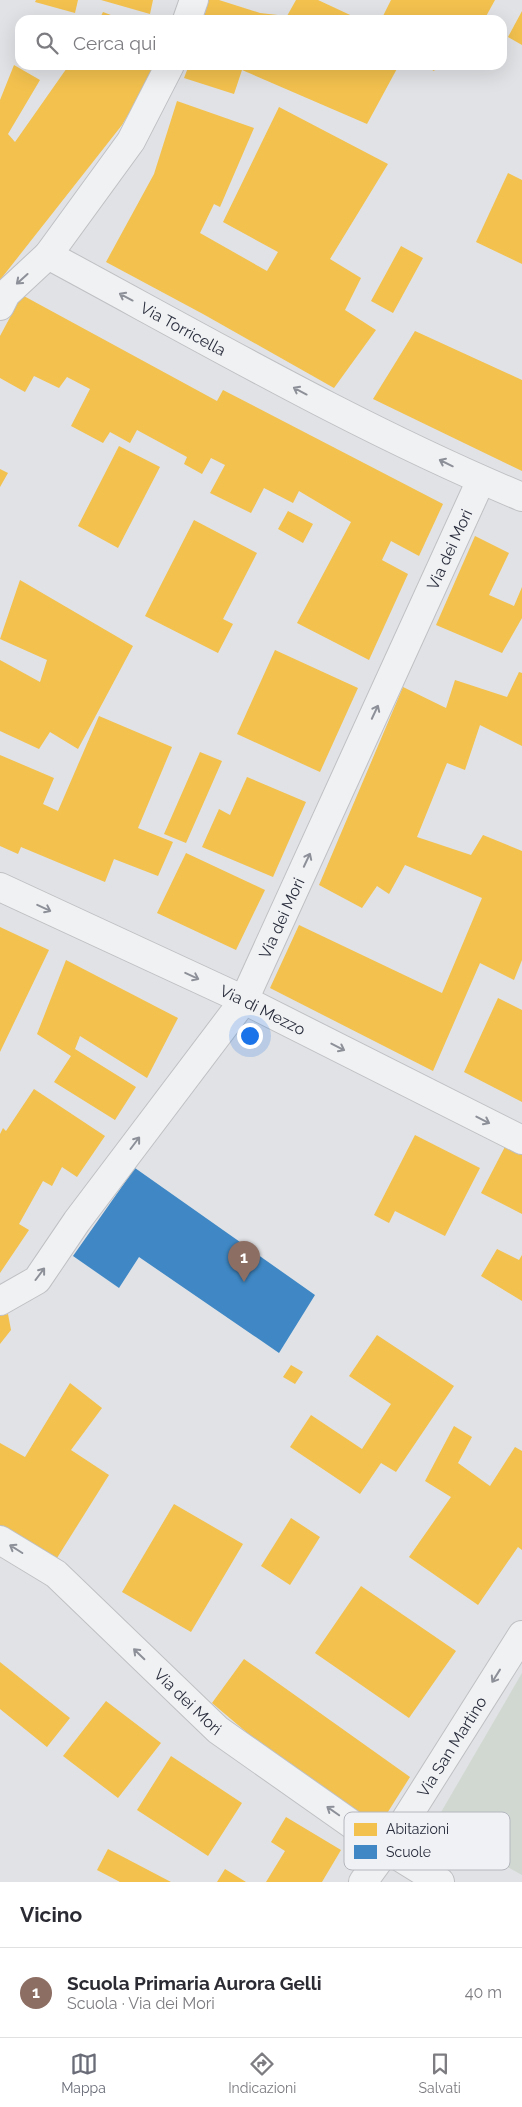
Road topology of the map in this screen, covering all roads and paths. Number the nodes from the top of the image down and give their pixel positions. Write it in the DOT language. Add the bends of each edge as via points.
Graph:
graph roads {
  1 [pos="194,0"];
  2 [pos="189,15"];
  3 [pos="167,70"];
  4 [pos="48,255"];
  5 [pos="0,306"];
  6 [pos="481,480"];
  7 [pos="522,497"];
  8 [pos="0,887"];
  9 [pos="244,1000"];
  10 [pos="522,1140"];
  11 [pos="0,1301"];
  12 [pos="0,1540"];
  13 [pos="522,1635"];
  14 [pos="410,1812"];
  15 [pos="344,1819"];
  16 [pos="372,1870"];
  17 [pos="421,1870"];
  18 [pos="363,1882"];
  19 [pos="440,1882"];
  1 -- 2 [label="street"];
  3 -- 4 [label="street" via="131,142"];
  4 -- 5 [label="street, one-way" via="6,294"];
  6 -- 4 [label="street, Via Torricella, one-way" via="305,394"];
  6 -- 7 [label="street, Via Torricella"];
  9 -- 6 [label="street, Via dei Mori, one-way"];
  8 -- 9 [label="street, Via di Mezzo, one-way"];
  9 -- 10 [label="street, Via di Mezzo, one-way"];
  11 -- 9 [label="street, Via dei Mori, one-way" via="37,1280"];
  15 -- 12 [label="street, Via dei Mori, one-way" via="218,1730 56,1574"];
  13 -- 14 [label="street, Via San Martino, one-way"];
  16 -- 18 [label="street, Via San Martino"];
  17 -- 19 [label="street, Via dei Mori"];
}
